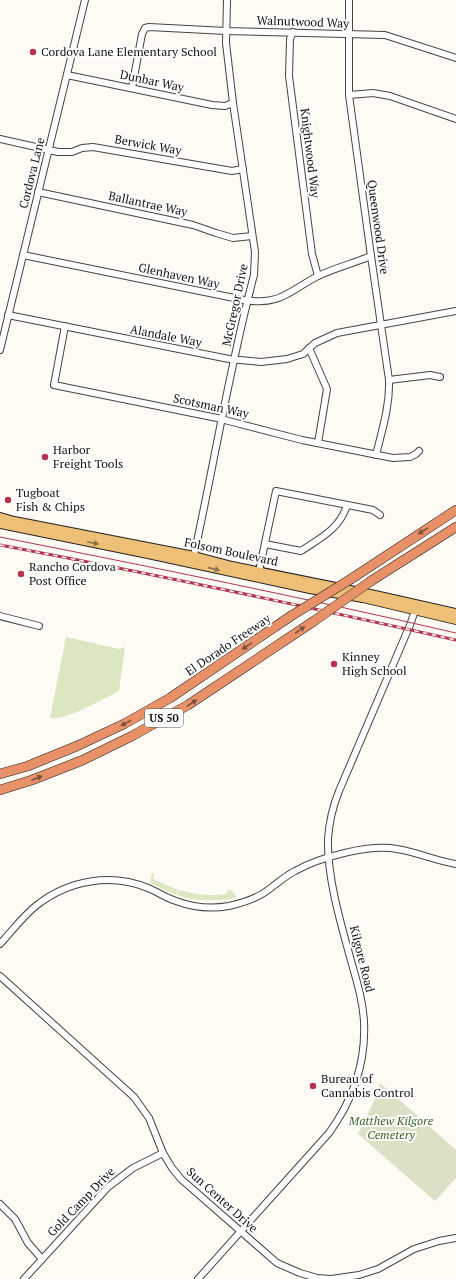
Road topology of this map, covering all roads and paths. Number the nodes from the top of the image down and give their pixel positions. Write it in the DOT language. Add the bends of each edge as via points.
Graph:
graph roads {
  1 [pos="85,0"];
  2 [pos="227,0"];
  3 [pos="349,0"];
  4 [pos="226,31"];
  5 [pos="293,32"];
  6 [pos="348,34"];
  7 [pos="456,58"];
  8 [pos="67,75"];
  9 [pos="132,88"];
  10 [pos="349,95"];
  11 [pos="233,103"];
  12 [pos="456,119"];
  13 [pos="0,139"];
  14 [pos="48,150"];
  15 [pos="243,169"];
  16 [pos="38,192"];
  17 [pos="252,236"];
  18 [pos="23,255"];
  19 [pos="371,256"];
  20 [pos="318,276"];
  21 [pos="247,301"];
  22 [pos="456,311"];
  23 [pos="8,315"];
  24 [pos="381,324"];
  25 [pos="65,326"];
  26 [pos="309,348"];
  27 [pos="0,350"];
  28 [pos="234,360"];
  29 [pos="440,377"];
  30 [pos="390,380"];
  31 [pos="222,419"];
  32 [pos="318,443"];
  33 [pos="419,451"];
  34 [pos="376,455"];
  35 [pos="348,505"];
  36 [pos="456,510"];
  37 [pos="380,515"];
  38 [pos="0,517"];
  39 [pos="0,524"];
  40 [pos="456,527"];
  41 [pos="72,531"];
  42 [pos="44,533"];
  43 [pos="265,544"];
  44 [pos="193,560"];
  45 [pos="258,574"];
  46 [pos="416,607"];
  47 [pos="456,613"];
  48 [pos="0,616"];
  49 [pos="456,620"];
  50 [pos="39,626"];
  51 [pos="0,774"];
  52 [pos="0,790"];
  53 [pos="328,857"];
  54 [pos="456,864"];
  55 [pos="0,944"];
  56 [pos="0,976"];
  57 [pos="163,1153"];
  58 [pos="0,1204"];
  59 [pos="240,1231"];
  60 [pos="456,1238"];
  61 [pos="42,1259"];
  62 [pos="24,1279"];
  63 [pos="198,1279"];
  64 [pos="331,1279"];
  1 -- 8 [label="street, Cordova Lane"];
  2 -- 4 [label="street, McGregor Drive"];
  3 -- 6 [label="street, Queenwood Drive"];
  4 -- 5 [label="street, Walnutwood Way"];
  4 -- 9 [label="street, Walnutwood Way" via="146,28 142,34"];
  4 -- 11 [label="street, McGregor Drive"];
  5 -- 6 [label="street, Walnutwood Way"];
  5 -- 20 [label="street, Knightwood Way" via="290,39 289,76 312,254"];
  6 -- 7 [label="street, Walnutwood Way" via="385,35"];
  6 -- 10 [label="street, Queenwood Drive"];
  8 -- 9 [label="street, Dunbar Way"];
  8 -- 14 [label="street, Cordova Lane"];
  9 -- 11 [label="street, Dunbar Way" via="212,105 225,106"];
  10 -- 12 [label="street" via="373,93 390,96"];
  10 -- 19 [label="street, Queenwood Drive"];
  11 -- 15 [label="street, McGregor Drive"];
  13 -- 14 [label="street, Berwick Way"];
  14 -- 15 [label="street, Berwick Way" via="65,152 93,147 232,171"];
  14 -- 16 [label="street, Cordova Lane"];
  15 -- 17 [label="street, McGregor Drive"];
  16 -- 17 [label="street, Ballantrae Way" via="193,225 233,238"];
  16 -- 18 [label="street, Cordova Lane"];
  17 -- 21 [label="street, McGregor Drive" via="255,262"];
  18 -- 21 [label="street, Glenhaven Way"];
  18 -- 23 [label="street, Cordova Lane"];
  19 -- 20 [label="street, Glenhaven Way"];
  19 -- 24 [label="street, Queenwood Drive"];
  20 -- 21 [label="street, Glenhaven Way" via="279,299 264,302"];
  21 -- 28 [label="street, McGregor Drive"];
  22 -- 24 [label="street, Alandale Way"];
  23 -- 25 [label="street, Alandale Way"];
  23 -- 27 [label="street, Cordova Lane"];
  24 -- 26 [label="street, Alandale Way" via="337,333"];
  24 -- 30 [label="street, Queenwood Drive"];
  25 -- 28 [label="street, Alandale Way"];
  25 -- 31 [label="street, Scotsman Way" via="54,385"];
  26 -- 28 [label="street, Alandale Way" via="303,354 287,359 261,362"];
  26 -- 32 [label="street" via="327,389"];
  28 -- 31 [label="street, McGregor Drive"];
  29 -- 30 [label="street" via="430,375"];
  30 -- 34 [label="street, Queenwood Drive" via="387,411"];
  31 -- 32 [label="street, Scotsman Way"];
  31 -- 44 [label="street, McGregor Drive"];
  32 -- 34 [label="street, Scotsman Way"];
  33 -- 34 [label="street, Scotsman Way" via="414,456 403,458"];
  35 -- 37 [label="street" via="373,510"];
  35 -- 43 [label="street" via="338,524 301,551"];
  35 -- 43 [label="street" via="276,490"];
  36 -- 51 [label="highway, El Dorado Freeway / US 50, one-way, bridge" via="170,698 124,724 76,746 28,766"];
  38 -- 41 [label="main road, Folsom Boulevard"];
  39 -- 42 [label="main road, Folsom Boulevard"];
  52 -- 40 [label="highway, US 50, one-way, bridge" via="83,760 188,705 371,581"];
  41 -- 42 [label="main road" via="68,534 51,531"];
  41 -- 44 [label="main road, Folsom Boulevard"];
  42 -- 44 [label="main road, Folsom Boulevard, one-way"];
  43 -- 45 [label="street"];
  44 -- 45 [label="main road, Folsom Boulevard"];
  45 -- 46 [label="main road, Folsom Boulevard"];
  46 -- 47 [label="main road, Folsom Boulevard"];
  46 -- 49 [label="main road, Folsom Boulevard"];
  46 -- 53 [label="street, Kilgore Road" via="335,800 328,837"];
  48 -- 50 [label="street"];
  53 -- 54 [label="street" via="368,849 396,848"];
  53 -- 55 [label="street" via="286,876 268,891 228,906 209,907 176,902 149,889 121,881 86,881 59,891 37,905"];
  53 -- 59 [label="street, Kilgore Road" via="336,901 360,996 364,1021 362,1060 349,1100 336,1123"];
  56 -- 57 [label="street, Sun Center Drive" via="134,1097 149,1118"];
  57 -- 59 [label="street, Sun Center Drive" via="181,1179"];
  57 -- 61 [label="street, Gold Camp Drive" via="131,1169 108,1187"];
  58 -- 61 [label="street" via="15,1219 28,1243"];
  59 -- 63 [label="street, Kilgore Road"];
  59 -- 64 [label="street, Sun Center Drive" via="277,1263 300,1273"];
  60 -- 64 [label="street, Sun Center Drive" via="414,1249 378,1269"];
  61 -- 62 [label="street, Gold Camp Drive"];
}
